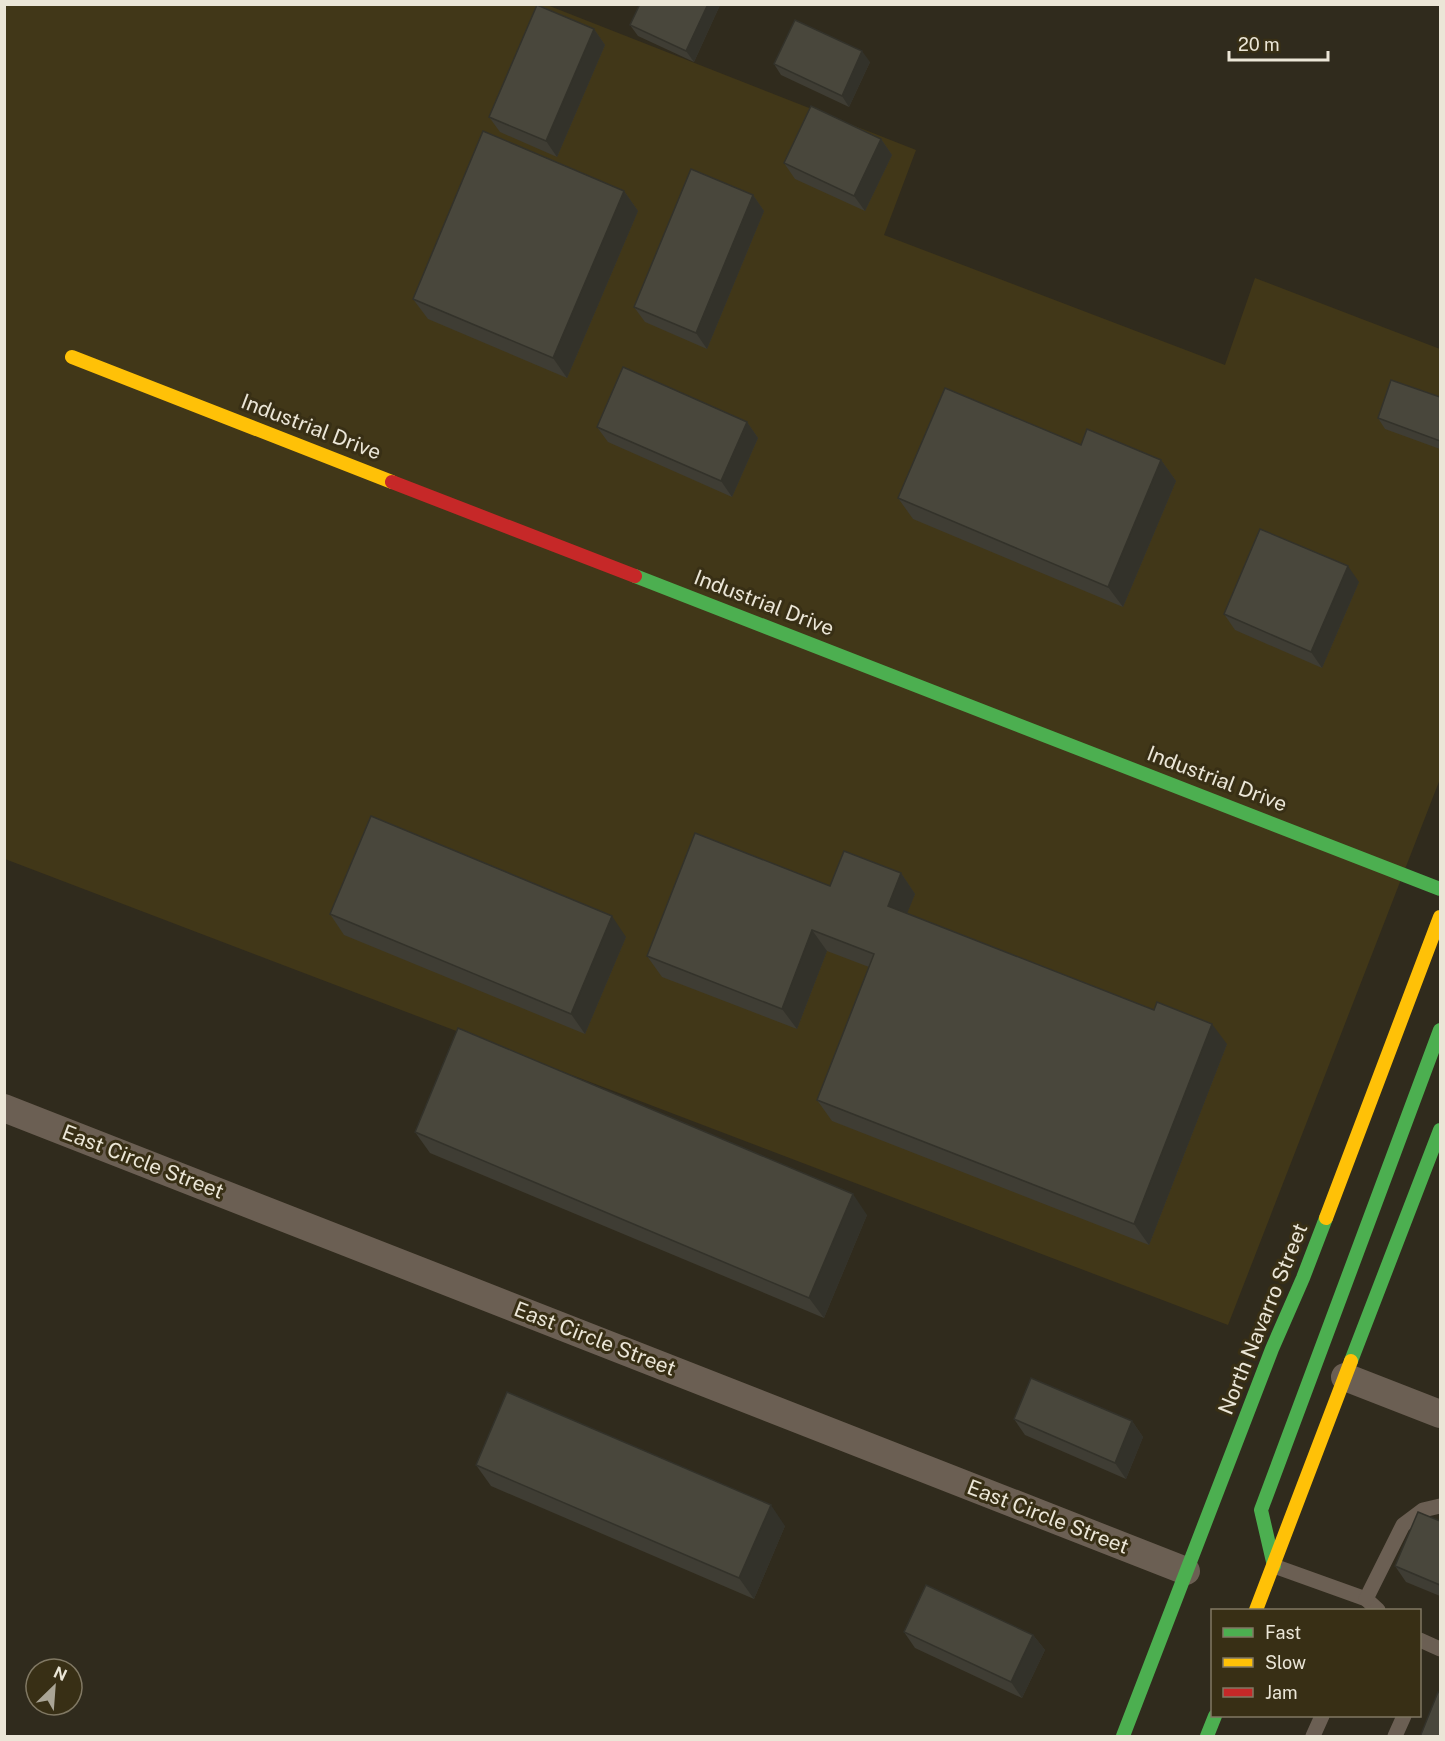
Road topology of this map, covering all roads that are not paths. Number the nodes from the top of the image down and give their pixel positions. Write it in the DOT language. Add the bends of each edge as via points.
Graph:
graph roads {
  1 [pos="72,357"];
  2 [pos="1440,889"];
  3 [pos="1440,917"];
  4 [pos="1440,1030"];
  5 [pos="4,1108"];
  6 [pos="1440,1130"];
  7 [pos="1345,1377"];
  8 [pos="1440,1414"];
  9 [pos="1440,1506"];
  10 [pos="1274,1566"];
  11 [pos="1186,1571"];
  12 [pos="1366,1599"];
  13 [pos="1257,1609"];
  14 [pos="1376,1609"];
  15 [pos="1421,1641"];
  16 [pos="1440,1649"];
  17 [pos="1215,1717"];
  18 [pos="1322,1717"];
  19 [pos="1404,1717"];
  20 [pos="1123,1737"];
  21 [pos="1207,1737"];
  22 [pos="1313,1737"];
  23 [pos="1395,1737"];
  1 -- 2 [label="main road, Industrial Drive"];
  3 -- 11 [label="main road, North Navarro Street"];
  4 -- 10 [label="main road" via="1261,1510"];
  5 -- 11 [label="street, East Circle Street"];
  6 -- 7 [label="main road"];
  7 -- 8 [label="street"];
  7 -- 10 [label="main road"];
  9 -- 12 [label="lane" via="1423,1510 1403,1525"];
  10 -- 12 [label="lane"];
  10 -- 13 [label="main road"];
  11 -- 20 [label="main road, North Navarro Street"];
  12 -- 14 [label="lane"];
  15 -- 16 [label="lane"];
  17 -- 21 [label="main road"];
  18 -- 22 [label="lane"];
  19 -- 23 [label="lane"];
}
